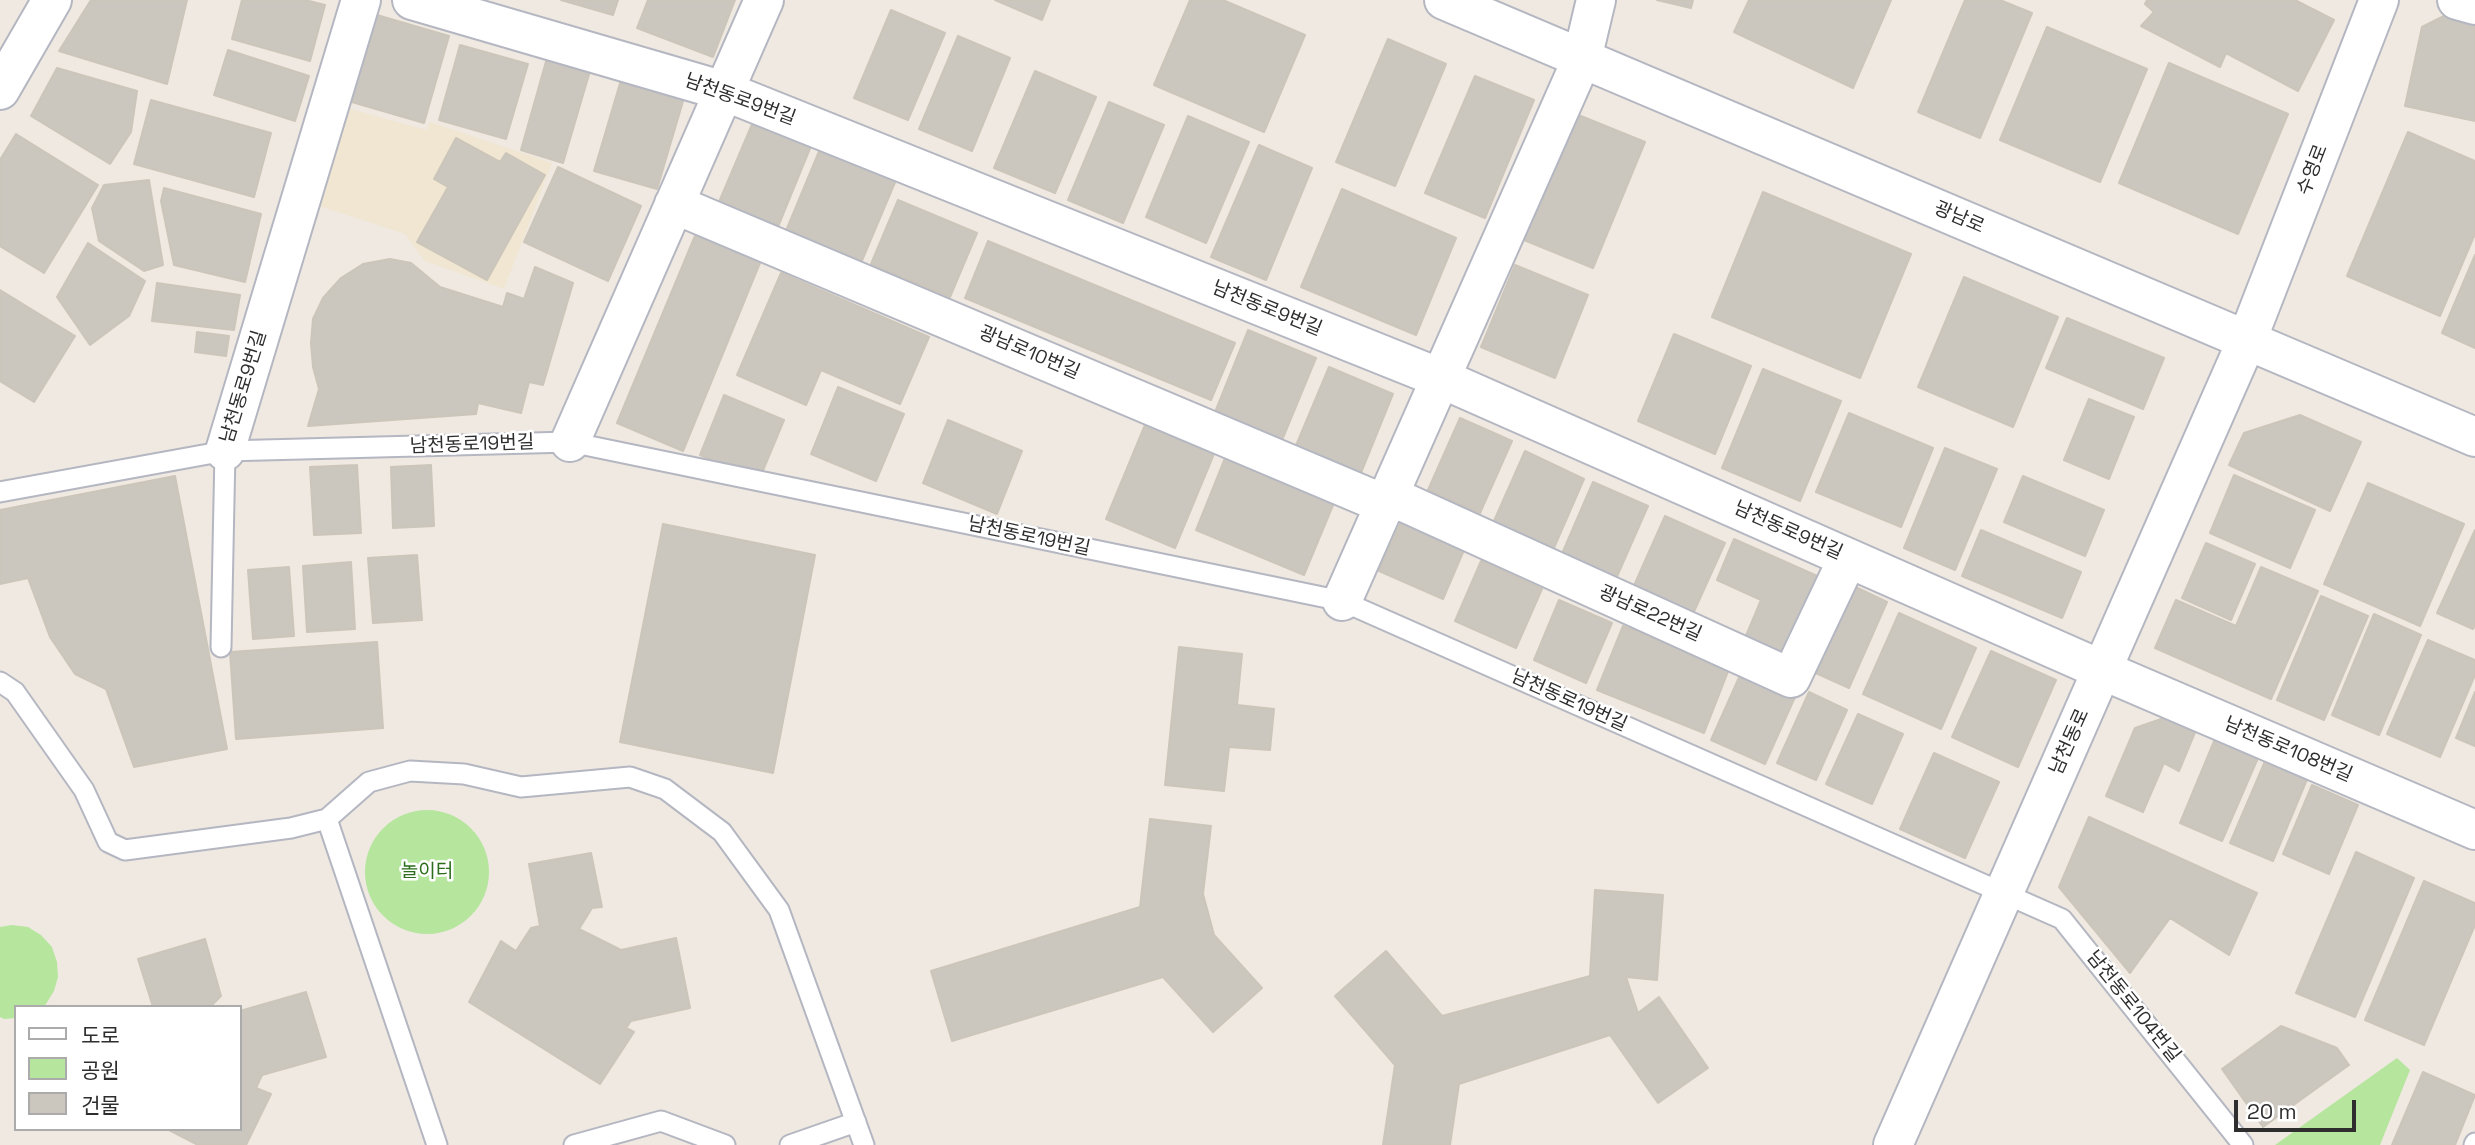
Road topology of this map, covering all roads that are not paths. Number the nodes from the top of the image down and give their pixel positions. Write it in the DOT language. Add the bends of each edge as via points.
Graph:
graph roads {
  1 [pos="52,0"];
  2 [pos="361,0"];
  3 [pos="412,0"];
  4 [pos="764,0"];
  5 [pos="1444,0"];
  6 [pos="1596,0"];
  7 [pos="2379,0"];
  8 [pos="2457,0"];
  9 [pos="2475,5"];
  10 [pos="1582,59"];
  11 [pos="0,90"];
  12 [pos="724,91"];
  13 [pos="674,204"];
  14 [pos="2247,340"];
  15 [pos="1440,378"];
  16 [pos="2475,437"];
  17 [pos="570,442"];
  18 [pos="225,452"];
  19 [pos="0,492"];
  20 [pos="1386,500"];
  21 [pos="1848,558"];
  22 [pos="1342,601"];
  23 [pos="220,647"];
  24 [pos="2102,670"];
  25 [pos="0,682"];
  26 [pos="327,820"];
  27 [pos="2475,830"];
  28 [pos="2004,893"];
  29 [pos="856,1122"];
  30 [pos="437,1145"];
  31 [pos="573,1145"];
  32 [pos="725,1145"];
  33 [pos="790,1145"];
  34 [pos="864,1145"];
  35 [pos="1893,1145"];
  36 [pos="2243,1145"];
  1 -- 11 [label="street"];
  2 -- 18 [label="street, 남천동로9번길"];
  3 -- 12 [label="street, 남천동로9번길"];
  4 -- 12 [label="street"];
  5 -- 10 [label="street, 광남로"];
  6 -- 10 [label="street"];
  7 -- 14 [label="street, 수영로"];
  8 -- 9 [label="street"];
  10 -- 14 [label="street, 광남로"];
  10 -- 15 [label="street"];
  12 -- 13 [label="street"];
  12 -- 15 [label="street, 남천동로9번길"];
  13 -- 17 [label="street"];
  13 -- 20 [label="street, 광남로10번길"];
  14 -- 16 [label="street, 광남로"];
  14 -- 24 [label="street, 남천동로"];
  15 -- 20 [label="street"];
  15 -- 21 [label="street, 남천동로9번길"];
  17 -- 18 [label="lane, 남천동로19번길"];
  17 -- 22 [label="lane, 남천동로19번길"];
  18 -- 19 [label="lane, 남천동로19번길"];
  18 -- 23 [label="lane" via="213,627"];
  20 -- 21 [label="street, 광남로22번길" via="1791,678"];
  20 -- 22 [label="street"];
  21 -- 24 [label="street, 남천동로9번길"];
  22 -- 28 [label="lane, 남천동로19번길"];
  24 -- 27 [label="street, 남천동로108번길"];
  24 -- 28 [label="street, 남천동로"];
  25 -- 26 [label="lane" via="15,692 69,767 108,842 125,850"];
  26 -- 29 [label="lane" via="369,782 411,771 464,774 521,787 630,777 664,789 722,832 779,910"];
  26 -- 30 [label="lane"];
  28 -- 35 [label="street, 남천동로"];
  28 -- 36 [label="lane, 남천동로104번길" via="2062,919"];
  29 -- 33 [label="lane"];
  29 -- 34 [label="lane"];
  31 -- 32 [label="lane" via="661,1121"];
}
